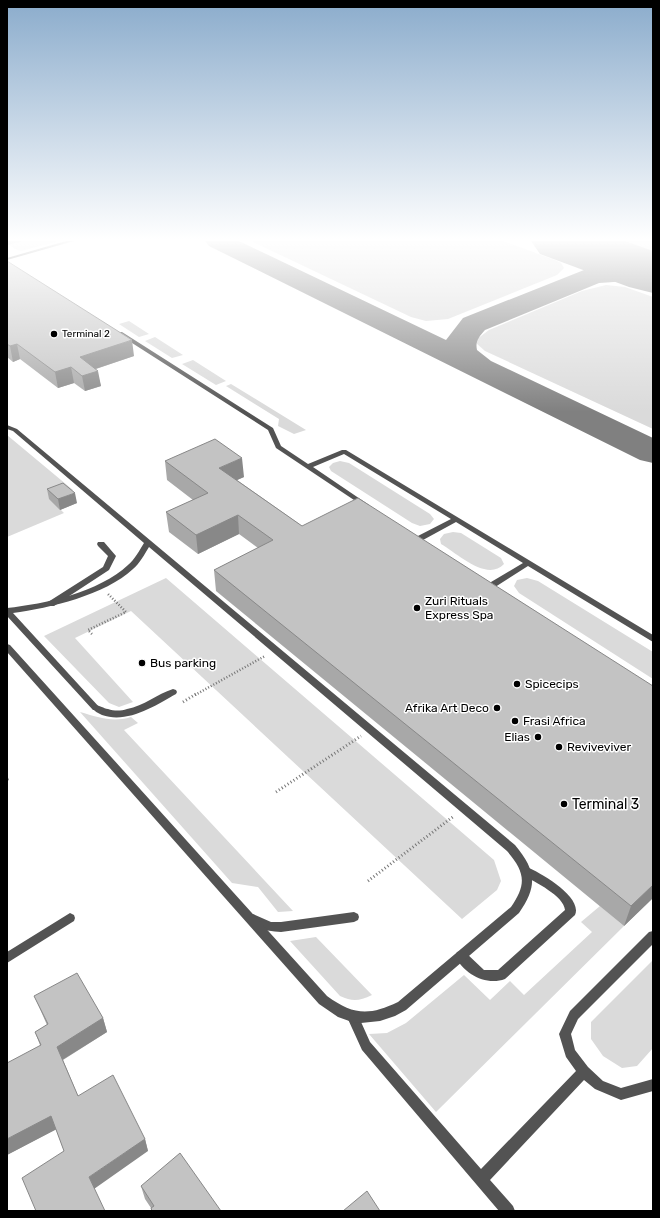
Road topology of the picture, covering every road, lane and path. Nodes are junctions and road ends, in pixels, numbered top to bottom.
1 (113, 328) edge
2 (7, 427) edge
3 (308, 467) junction
4 (372, 510) edge
5 (456, 519) junction
6 (148, 542) junction
7 (101, 544) dead end
8 (430, 548) edge
9 (528, 563) junction
10 (100, 586) junction
11 (489, 587) edge
12 (51, 604) junction
13 (92, 634) dead end
14 (653, 639) edge
15 (7, 647) edge
16 (276, 650) junction
17 (173, 692) dead end
18 (183, 702) dead end
19 (371, 730) junction
20 (276, 792) dead end
21 (465, 809) junction
22 (527, 872) junction
23 (368, 881) dead end
24 (245, 913) junction
25 (354, 917) dead end
26 (70, 918) dead end
27 (653, 936) edge
28 (461, 956) junction
29 (7, 958) edge
30 (353, 1017) junction
31 (584, 1071) junction
32 (653, 1085) edge
33 (481, 1179) junction
34 (508, 1211) edge

1 - 3 street
2 - 6 street
3 - 4 street
3 - 5 street
5 - 8 street
5 - 9 street
6 - 10 street
6 - 16 street
7 - 12 street
9 - 11 street
9 - 14 street
10 - 12 street
10 - 13 path
12 - 17 street
15 - 24 street
16 - 18 path
16 - 19 street
19 - 20 path
19 - 21 street
21 - 22 street
21 - 23 path
22 - 28 street
22 - 28 street
24 - 25 street
24 - 30 street
26 - 29 street
27 - 31 street
28 - 30 street
30 - 33 street
31 - 32 street
31 - 33 street
33 - 34 street

